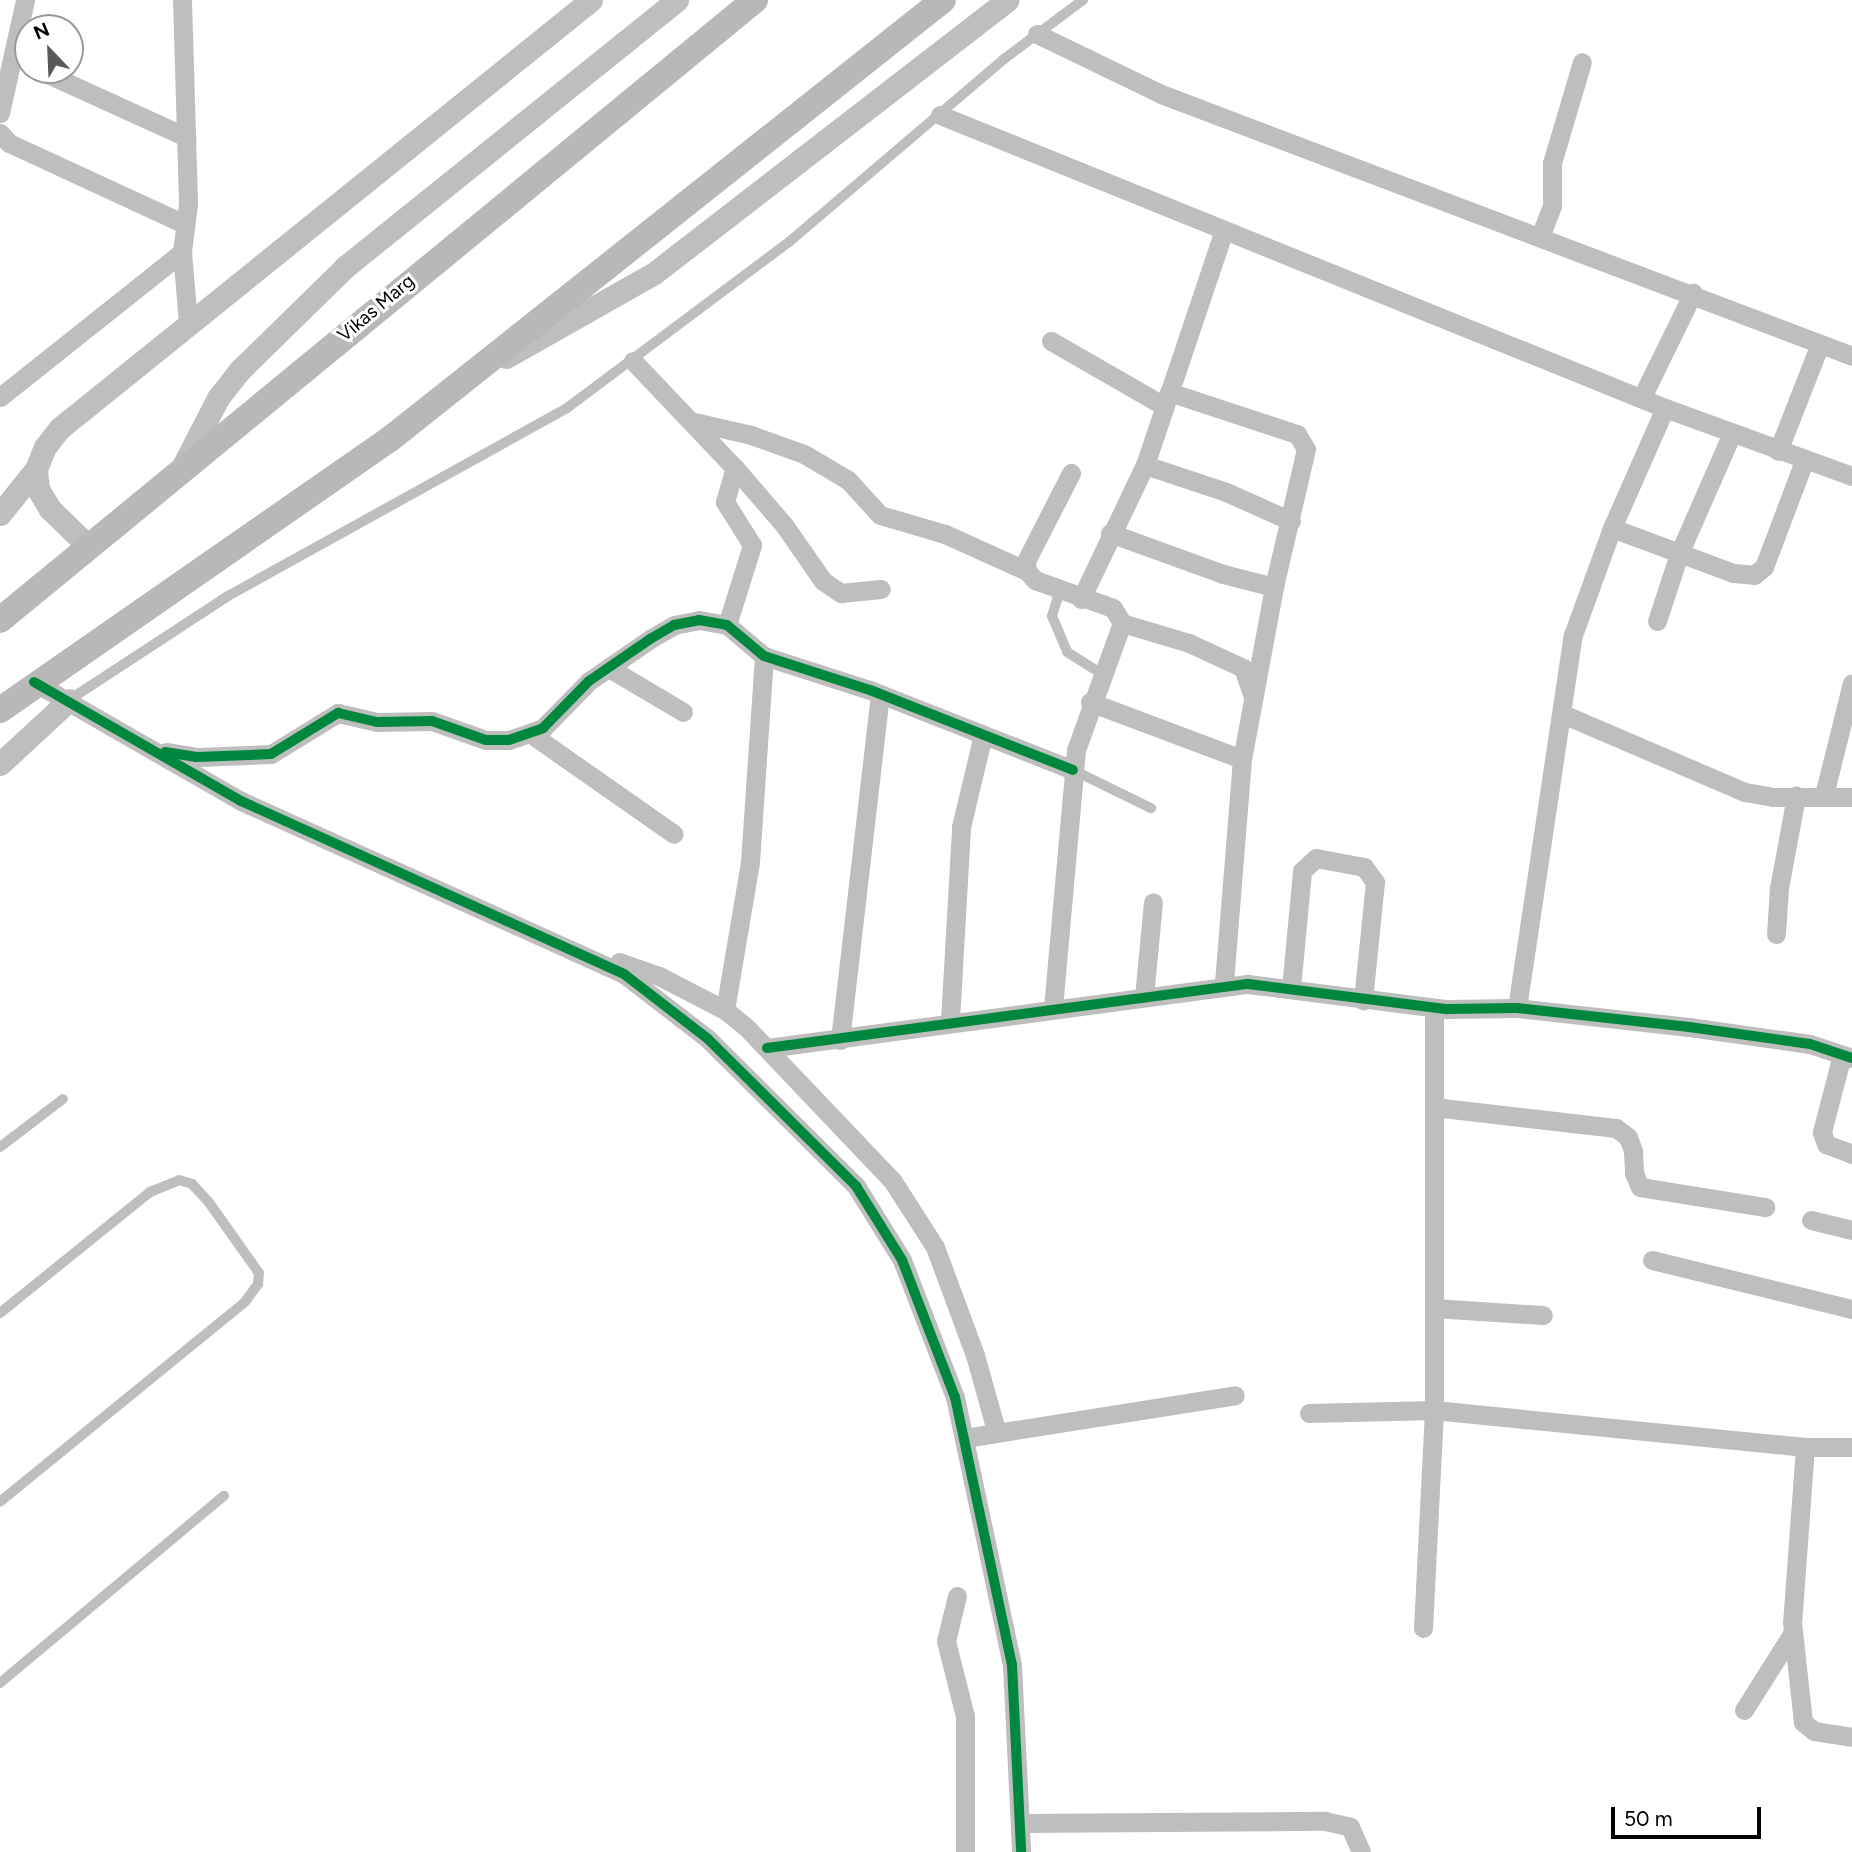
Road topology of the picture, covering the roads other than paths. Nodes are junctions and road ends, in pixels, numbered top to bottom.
1 (25, 0) edge
2 (183, 0) edge
3 (592, 0) edge
4 (677, 0) edge
5 (755, 0) edge
6 (943, 0) edge
7 (1007, 0) edge
8 (1083, 0) edge
9 (1037, 34) junction
10 (13, 58) edge
11 (1582, 62) dead end
12 (70, 84) edge
13 (0, 113) edge
14 (940, 115) junction
15 (0, 133) edge
16 (186, 136) junction
17 (184, 225) junction
18 (1223, 233) junction
19 (1540, 237) junction
20 (183, 252) junction
21 (1693, 293) junction
22 (188, 322) junction
23 (1051, 341) dead end
24 (1820, 344) junction
25 (1852, 356) edge
26 (633, 361) junction
27 (469, 376) junction
28 (0, 397) edge
29 (1642, 397) junction
30 (1166, 399) junction
31 (1665, 408) junction
32 (690, 421) junction
33 (1732, 433) junction
34 (1778, 451) junction
35 (1804, 461) junction
36 (1145, 465) junction
37 (183, 466) junction
38 (735, 468) junction
39 (36, 469) junction
40 (1071, 473) dead end
41 (1852, 476) edge
42 (0, 514) edge
43 (1291, 521) junction
44 (1612, 528) junction
45 (1110, 533) junction
46 (87, 545) junction
47 (1679, 554) junction
48 (1027, 571) junction
49 (42, 586) junction
50 (1274, 587) junction
51 (881, 589) dead end
52 (1060, 590) junction
53 (1081, 599) junction
54 (0, 607) edge
55 (0, 620) edge
56 (1657, 621) dead end
57 (1122, 623) junction
58 (727, 625) junction
59 (764, 656) junction
60 (609, 668) junction
61 (1101, 673) junction
62 (34, 682) junction
63 (1852, 682) edge
64 (880, 694) junction
65 (1253, 696) junction
66 (69, 700) junction
67 (1090, 702) junction
68 (0, 710) edge
69 (683, 712) dead end
70 (1565, 715) junction
71 (531, 734) junction
72 (983, 735) junction
73 (158, 751) junction
74 (1242, 759) junction
75 (0, 764) edge
76 (1073, 770) junction
77 (1824, 795) junction
78 (1796, 796) junction
79 (1852, 797) edge
80 (1151, 808) dead end
81 (674, 834) dead end
82 (1153, 902) dead end
83 (1776, 934) dead end
84 (541, 935) junction
85 (1224, 984) junction
86 (1291, 988) junction
87 (1144, 997) junction
88 (1363, 1000) junction
89 (1053, 1008) junction
90 (1434, 1008) junction
91 (1517, 1008) junction
92 (725, 1010) junction
93 (950, 1020) junction
94 (840, 1040) junction
95 (767, 1048) junction
96 (1847, 1056) edge
97 (63, 1099) dead end
98 (1434, 1107) junction
99 (0, 1147) edge
100 (1852, 1154) edge
101 (1765, 1207) dead end
102 (1811, 1220) dead end
103 (1852, 1230) edge
104 (1652, 1260) dead end
105 (1434, 1308) junction
106 (1852, 1309) edge
107 (0, 1313) edge
108 (1543, 1315) dead end
109 (1235, 1395) dead end
110 (1434, 1410) junction
111 (1309, 1413) dead end
112 (996, 1430) junction
113 (965, 1438) junction
114 (1805, 1447) junction
115 (1852, 1447) edge
116 (223, 1496) dead end
117 (0, 1502) edge
118 (957, 1596) dead end
119 (1423, 1628) dead end
120 (1792, 1634) junction
121 (0, 1683) edge
122 (1744, 1710) dead end
123 (1852, 1737) edge
124 (1020, 1823) junction
125 (965, 1852) edge
126 (1021, 1852) edge
127 (1361, 1852) edge

1 - 10 street
2 - 16 street
3 - 22 street
4 - 37 street
5 - 37 main road, Vikas Marg
6 - 27 main road
7 - 27 street
8 - 9 lane
9 - 14 lane
9 - 19 street
10 - 13 street
11 - 19 street
12 - 16 street
14 - 18 street
14 - 26 lane
15 - 17 street
16 - 17 street
17 - 20 street
18 - 29 street
18 - 30 street
19 - 21 street
20 - 22 street
20 - 28 street
21 - 24 street
21 - 29 street
22 - 39 street
23 - 30 street
24 - 25 street
24 - 34 street
26 - 32 street
26 - 66 lane
27 - 62 main road
29 - 31 street
30 - 36 street
30 - 43 street
31 - 33 street
31 - 44 street
32 - 38 street
32 - 48 street
33 - 34 street
33 - 47 street
34 - 35 street
35 - 41 street
35 - 47 street
36 - 43 street
36 - 45 street
37 - 46 main road, Vikas Marg
38 - 51 street
38 - 58 street
39 - 42 street
39 - 46 street
40 - 48 street
43 - 50 street
44 - 47 street
44 - 70 street
45 - 50 street
45 - 53 street
46 - 49 main road, Vikas Marg
47 - 56 street
48 - 52 street
49 - 54 main road
49 - 55 main road, Vikas Marg
50 - 65 street
52 - 53 street
52 - 61 lane
53 - 57 street
57 - 61 street
57 - 65 street
58 - 59 street
58 - 60 street
59 - 64 street
59 - 92 street
60 - 69 street
60 - 71 street
61 - 67 street
62 - 66 street
62 - 68 main road
63 - 77 street
64 - 72 street
64 - 94 street
65 - 74 street
66 - 73 street
66 - 75 street
67 - 74 street
67 - 76 street
70 - 78 street
70 - 91 street
71 - 73 street
71 - 81 street
72 - 76 street
72 - 93 street
73 - 84 street
74 - 85 street
76 - 80 lane
76 - 89 street
77 - 78 street
77 - 79 street
78 - 83 street
82 - 87 street
84 - 92 street
84 - 113 street
85 - 86 street
85 - 87 street
86 - 88 street
86 - 88 street
87 - 89 street
88 - 90 street
89 - 93 street
90 - 91 street
90 - 98 street
91 - 96 street
92 - 95 street
93 - 94 street
94 - 95 street
95 - 112 street
96 - 100 street
97 - 99 lane
98 - 101 street
98 - 105 street
102 - 103 street
104 - 106 street
105 - 108 street
105 - 110 street
107 - 117 lane
109 - 112 street
110 - 111 street
110 - 114 street
110 - 119 street
112 - 113 street
113 - 124 street
114 - 115 street
114 - 120 street
116 - 121 lane
118 - 125 street
120 - 122 street
120 - 123 street
124 - 126 street
124 - 127 street

